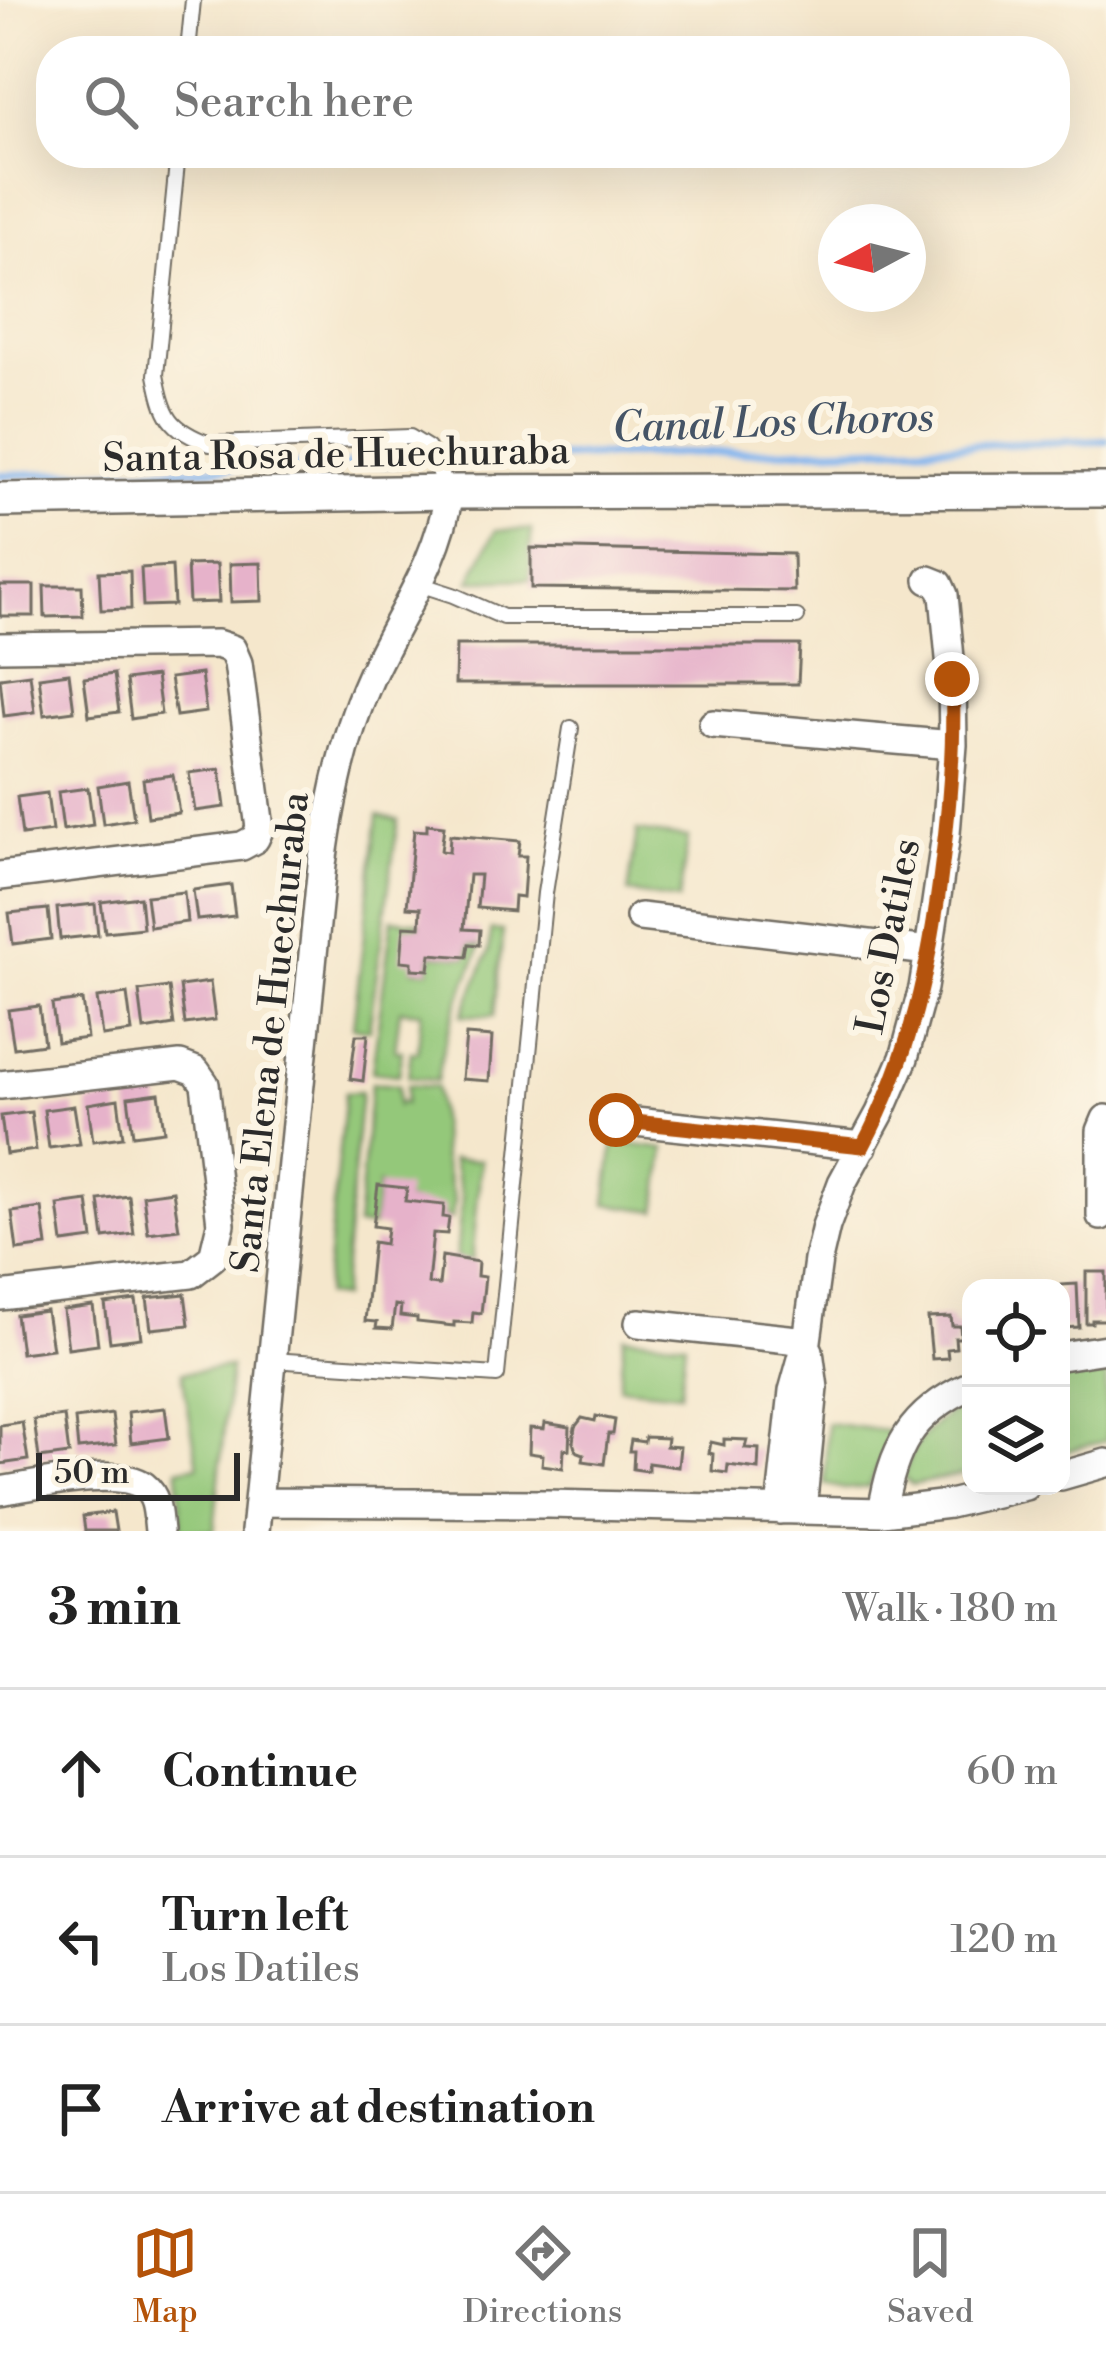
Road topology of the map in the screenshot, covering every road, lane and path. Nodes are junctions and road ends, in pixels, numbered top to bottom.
1 (193, 0) edge
2 (189, 36) edge
3 (177, 168) edge
4 (1106, 490) edge
5 (449, 492) junction
6 (0, 500) edge
7 (929, 580) dead end
8 (418, 584) junction
9 (797, 617) dead end
10 (0, 647) edge
11 (713, 724) dead end
12 (572, 728) dead end
13 (953, 746) junction
14 (0, 876) edge
15 (640, 917) dead end
16 (929, 951) junction
17 (0, 1085) edge
18 (1106, 1119) edge
19 (616, 1120) dead end
20 (863, 1146) junction
21 (1101, 1216) dead end
22 (0, 1296) edge
23 (639, 1323) dead end
24 (807, 1341) junction
25 (1106, 1349) edge
26 (1070, 1355) edge
27 (272, 1360) junction
28 (967, 1387) edge
29 (1106, 1463) edge
30 (1070, 1473) edge
31 (0, 1490) edge
32 (987, 1495) edge
33 (258, 1502) junction
34 (791, 1510) junction
35 (882, 1512) junction
36 (159, 1531) edge
37 (255, 1531) edge

1 - 2 lane
3 - 5 lane
4 - 5 street, Santa Rosa de Huechuraba
5 - 6 street, Santa Rosa de Huechuraba
5 - 8 street, Santa Elena de Huechuraba
7 - 13 street, Los Datiles
8 - 9 lane
8 - 27 street, Santa Elena de Huechuraba
10 - 14 street
11 - 13 street
12 - 27 lane
13 - 16 street, Los Datiles
15 - 16 street
16 - 20 street, Los Datiles
17 - 22 street
18 - 21 street
19 - 20 street
20 - 24 street, Los Datiles
23 - 24 street
24 - 34 street, Los Datiles
25 - 26 street
27 - 33 street, Santa Elena de Huechuraba
28 - 35 street
29 - 30 street
31 - 36 street
32 - 35 street
33 - 34 street
33 - 37 street, Santa Elena de Huechuraba
34 - 35 street

